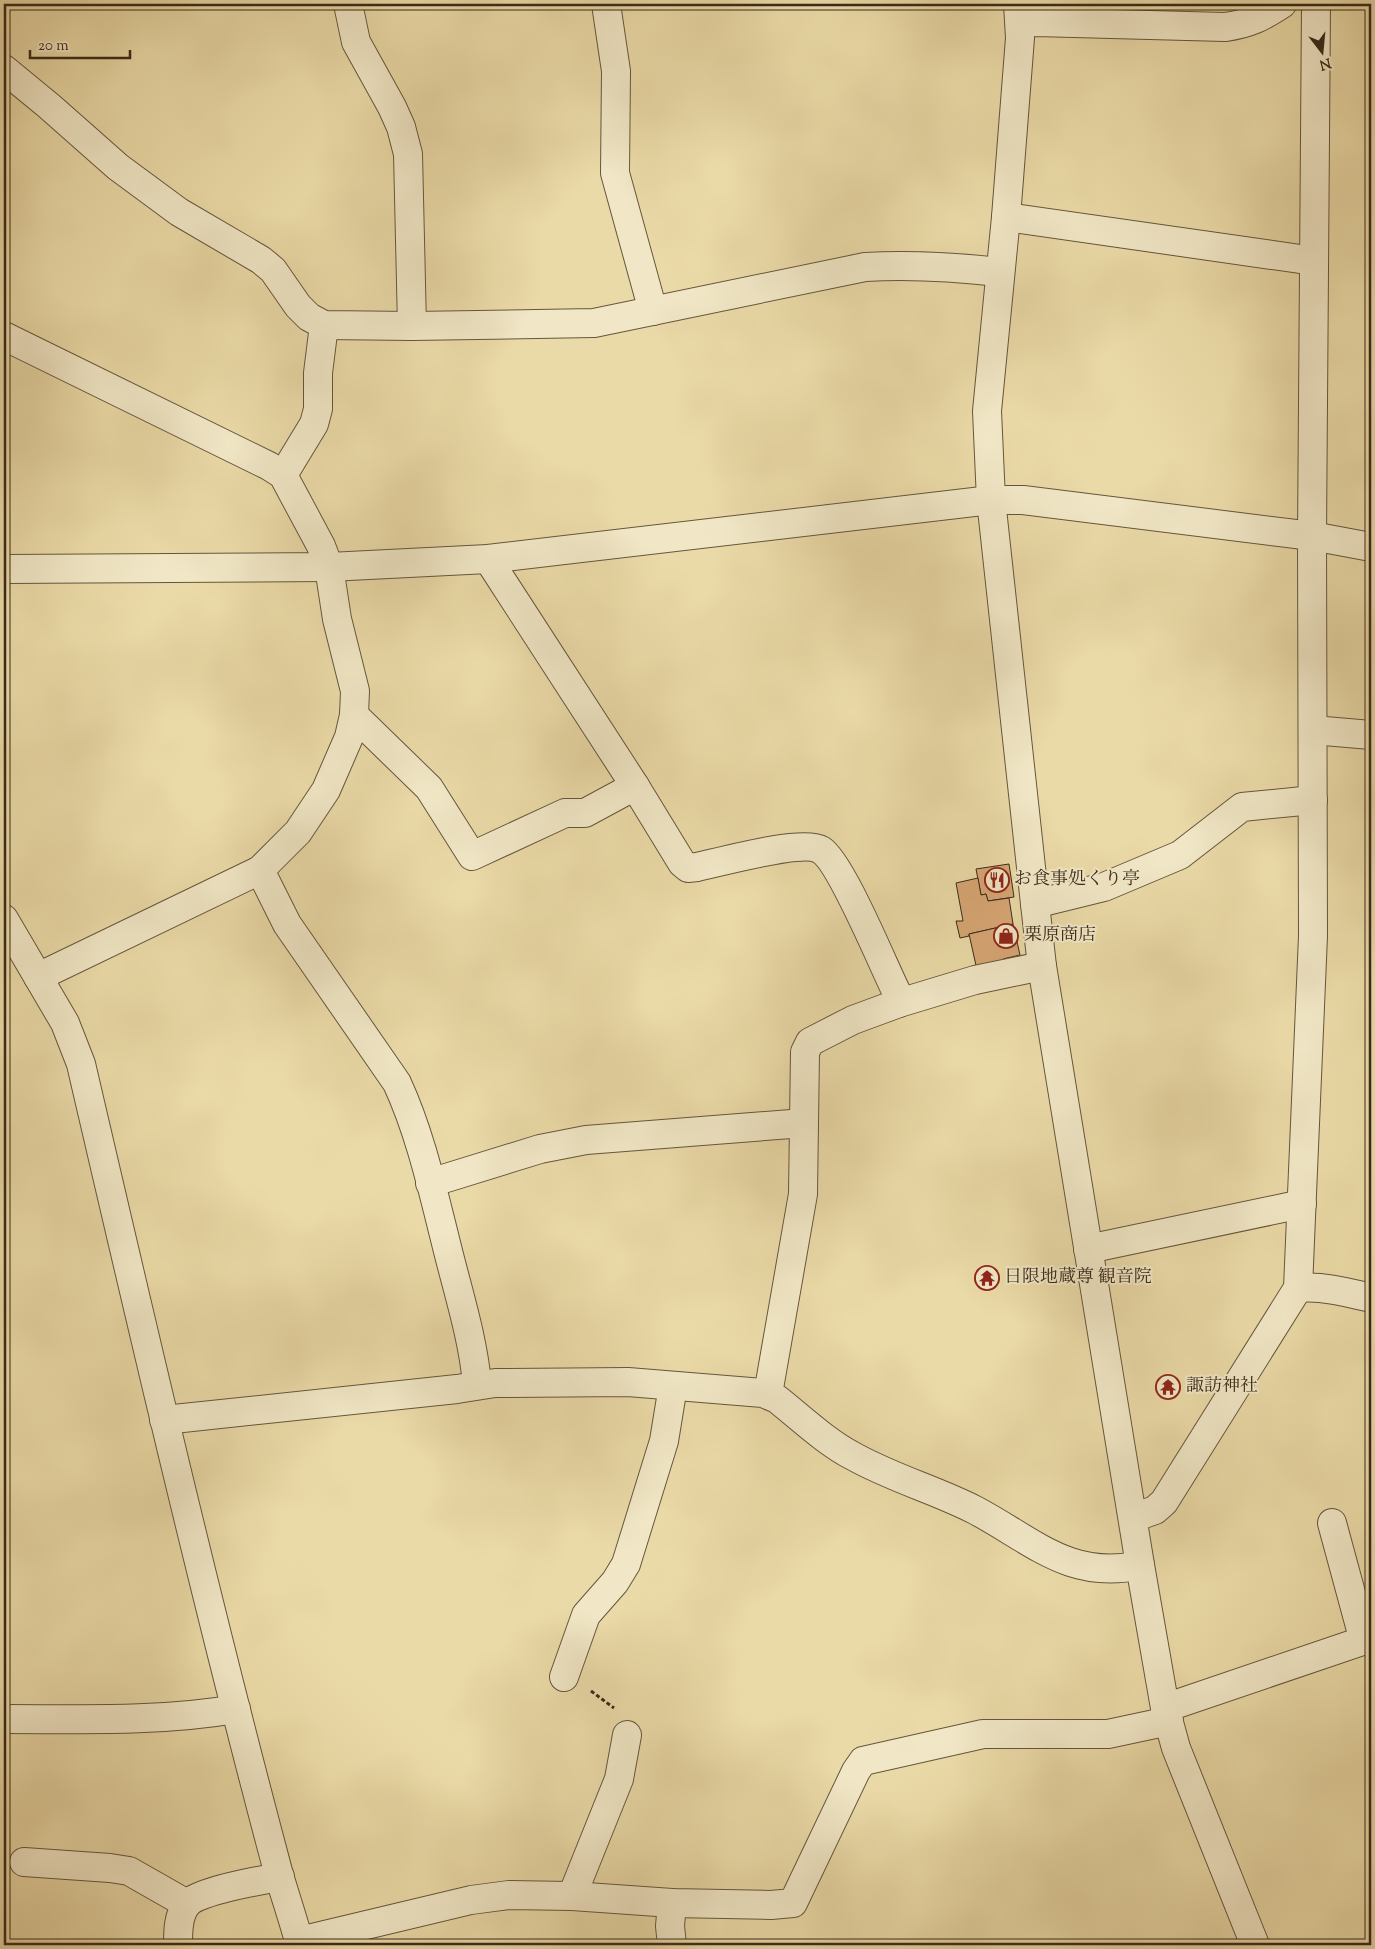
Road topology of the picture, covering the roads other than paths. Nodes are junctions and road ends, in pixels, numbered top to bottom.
1 (348, 4) edge
2 (606, 4) edge
3 (1282, 4) edge
4 (1316, 4) edge
5 (1019, 14) edge
6 (4, 69) edge
7 (1006, 217) junction
8 (1314, 261) junction
9 (1000, 272) junction
10 (654, 311) junction
11 (324, 325) junction
12 (412, 326) junction
13 (4, 336) edge
14 (283, 475) junction
15 (991, 500) junction
16 (1312, 536) junction
17 (1371, 547) edge
18 (488, 559) junction
19 (328, 566) junction
20 (4, 569) edge
21 (354, 715) junction
22 (1313, 730) junction
23 (1371, 735) edge
24 (635, 786) junction
25 (1314, 800) junction
26 (260, 870) junction
27 (1034, 904) junction
28 (4, 919) edge
29 (1042, 966) junction
30 (38, 976) junction
31 (899, 1003) junction
32 (804, 1123) junction
33 (430, 1183) junction
34 (1302, 1204) junction
35 (1088, 1249) junction
36 (1298, 1288) junction
37 (1371, 1298) edge
38 (477, 1384) junction
39 (673, 1386) junction
40 (768, 1394) junction
41 (164, 1420) junction
42 (1133, 1518) junction
43 (1332, 1523) dead end
44 (1140, 1565) junction
45 (1367, 1639) edge
46 (564, 1677) road end
47 (236, 1709) junction
48 (1167, 1715) junction
49 (4, 1719) edge
50 (627, 1735) road end
51 (24, 1862) dead end
52 (280, 1877) junction
53 (572, 1896) junction
54 (672, 1903) junction
55 (187, 1904) junction
56 (300, 1943) edge
57 (178, 1945) edge
58 (672, 1945) edge
59 (1255, 1945) edge

1 - 12 street
2 - 10 street
3 - 5 street
4 - 8 street
5 - 7 street
6 - 11 street
7 - 8 street
7 - 9 street
8 - 16 street
9 - 10 street
9 - 15 street
10 - 12 street
11 - 12 street
11 - 14 street
13 - 14 street
14 - 19 street
15 - 16 street
15 - 18 street
15 - 27 street
16 - 17 street
16 - 22 street
18 - 19 street
18 - 24 street
19 - 20 street
19 - 21 street
21 - 24 street
21 - 26 street
22 - 23 street
22 - 25 street
24 - 31 street
25 - 27 street
25 - 34 street
26 - 30 street
26 - 33 street
27 - 29 street
28 - 30 street
29 - 31 street
29 - 35 street
30 - 41 street
31 - 32 street
32 - 33 street
32 - 40 street
33 - 38 street
34 - 35 street
34 - 36 street
35 - 42 street
36 - 37 street
36 - 42 street
38 - 39 street
38 - 41 street
39 - 40 street
39 - 46 street
40 - 44 street
41 - 47 street
42 - 44 street
43 - 45 street
44 - 48 street
45 - 48 street
47 - 49 street
47 - 52 street
48 - 54 street
48 - 59 street
50 - 53 street
51 - 55 street
52 - 55 street
52 - 56 street
53 - 54 street
53 - 56 street
54 - 58 street
55 - 57 street

